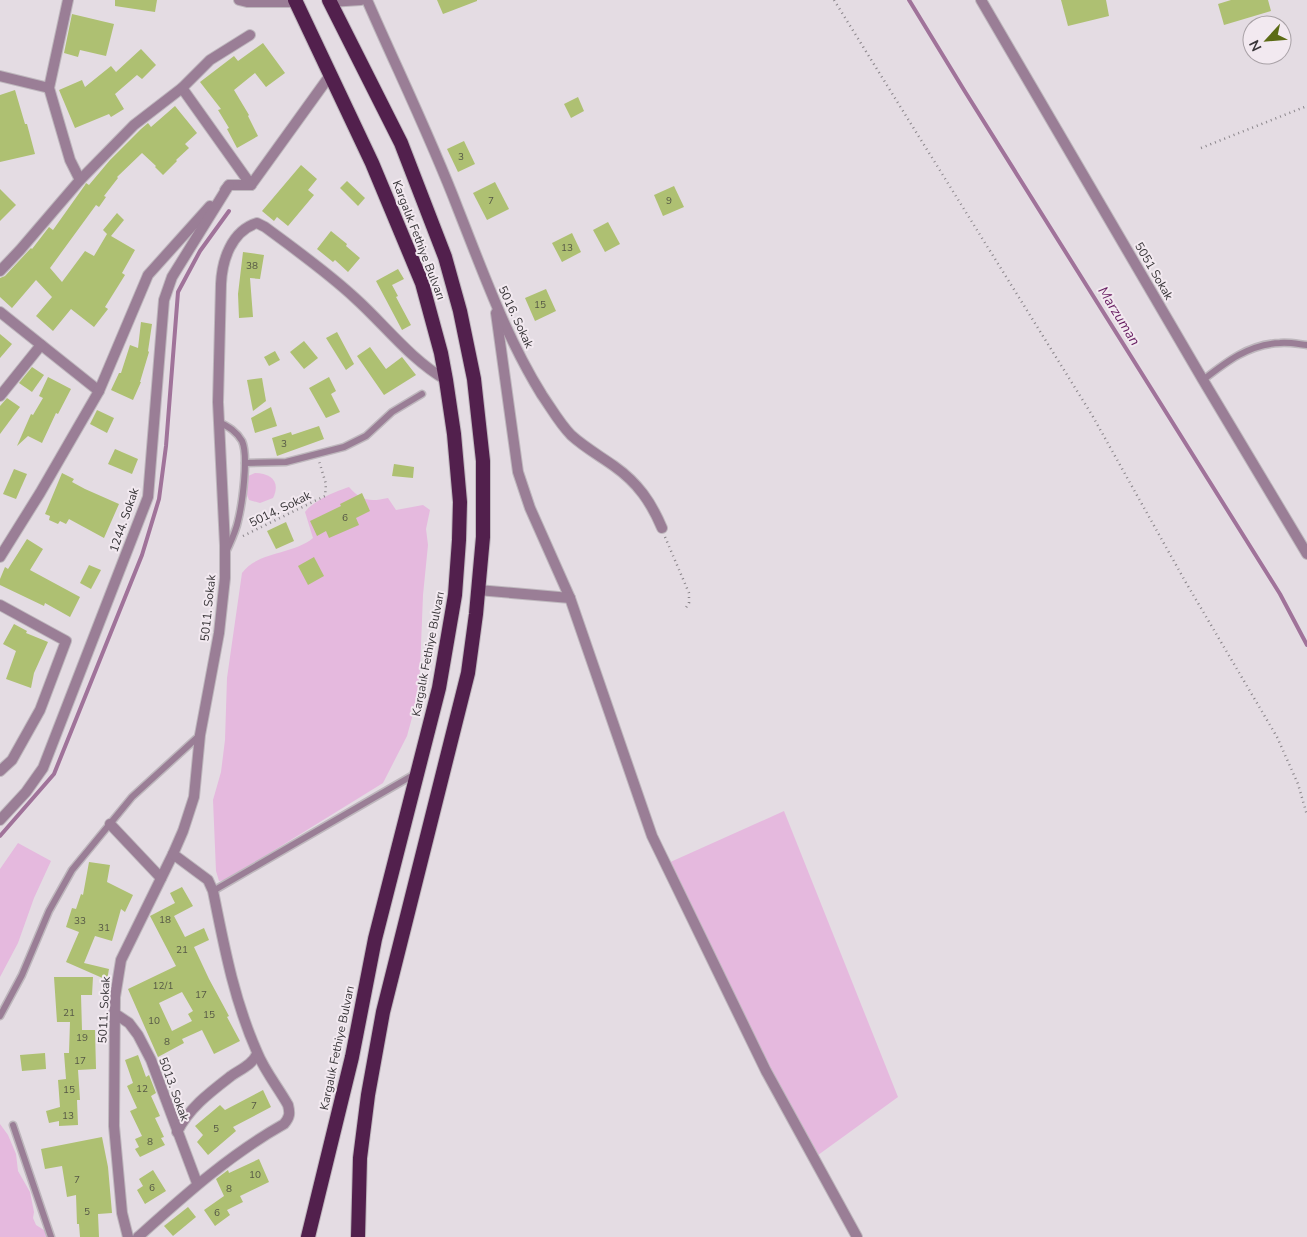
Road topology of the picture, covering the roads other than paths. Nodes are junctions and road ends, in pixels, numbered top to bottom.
1 (68, 0) edge
2 (239, 0) edge
3 (361, 0) edge
4 (367, 0) edge
5 (981, 0) edge
6 (296, 1) edge
7 (330, 1) edge
8 (250, 35) dead end
9 (331, 74) junction
10 (0, 76) edge
11 (49, 88) junction
12 (182, 88) junction
13 (80, 180) junction
14 (229, 185) junction
15 (252, 185) junction
16 (0, 271) edge
17 (494, 299) junction
18 (0, 312) edge
19 (41, 345) junction
20 (1307, 345) edge
21 (446, 380) junction
22 (1203, 380) junction
23 (99, 391) junction
24 (422, 394) dead end
25 (0, 396) edge
26 (219, 422) junction
27 (245, 463) junction
28 (662, 528) road end
29 (1307, 554) edge
30 (225, 556) junction
31 (0, 557) edge
32 (478, 590) junction
33 (570, 598) junction
34 (0, 604) edge
35 (200, 735) junction
36 (0, 771) edge
37 (417, 773) junction
38 (0, 820) edge
39 (110, 824) junction
40 (173, 854) junction
41 (161, 878) junction
42 (213, 891) junction
43 (114, 1013) junction
44 (0, 1016) edge
45 (257, 1054) junction
46 (14, 1125) dead end
47 (177, 1132) junction
48 (198, 1183) junction
49 (308, 1234) edge
50 (358, 1234) edge
51 (51, 1237) edge
52 (128, 1237) edge
53 (138, 1237) edge
54 (857, 1237) edge

1 - 11 street
2 - 6 street
3 - 7 street
4 - 17 street, 5016. Sokak
5 - 22 street, 5051 Sokak
6 - 9 highway, Kargalık Fethiye Bulvarı
7 - 32 highway, Kargalık Fethiye Bulvarı
8 - 12 street
9 - 15 street
9 - 21 highway, Kargalık Fethiye Bulvarı
10 - 11 street
11 - 13 street
12 - 13 street
12 - 15 street
13 - 16 street
14 - 15 street
14 - 23 street
14 - 38 street, 1244. Sokak
17 - 28 street, 5016. Sokak
17 - 33 street
18 - 19 street
19 - 23 street
19 - 25 street
20 - 22 lane
21 - 26 street, 5011. Sokak
21 - 37 highway, Kargalık Fethiye Bulvarı
22 - 29 street, 5051 Sokak
23 - 31 street
24 - 27 lane
26 - 27 lane
26 - 30 street, 5011. Sokak
27 - 30 lane
30 - 35 street, 5011. Sokak
32 - 33 street
32 - 50 highway, Kargalık Fethiye Bulvarı
33 - 54 street
34 - 36 street
35 - 39 lane
35 - 40 street, 5011. Sokak
37 - 42 lane
37 - 49 highway, Kargalık Fethiye Bulvarı
39 - 41 street
39 - 44 lane
40 - 41 street, 5011. Sokak
40 - 42 street
41 - 43 street, 5011. Sokak
42 - 45 street
43 - 47 street, 5013. Sokak
43 - 52 street, 5011. Sokak
45 - 47 street
45 - 48 street
46 - 51 lane
47 - 48 street, 5013. Sokak
48 - 53 street

